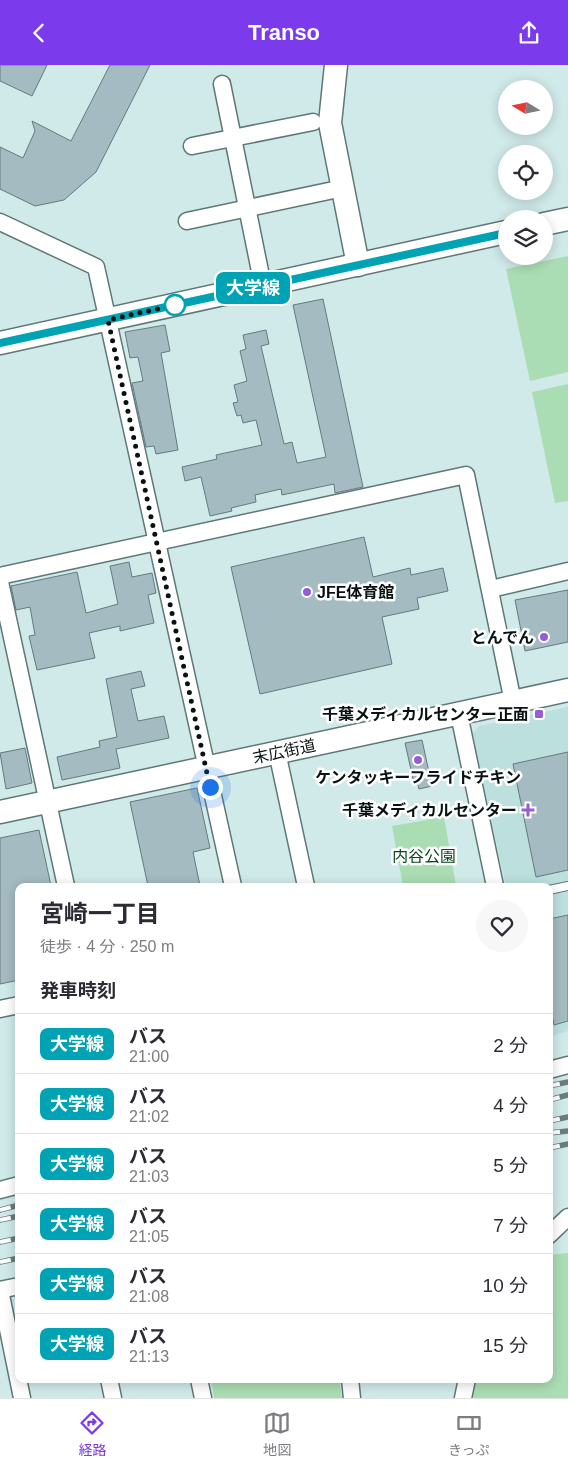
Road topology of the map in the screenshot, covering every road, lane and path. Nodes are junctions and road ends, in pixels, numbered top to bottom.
1 (336, 65) edge
2 (222, 84) dead end
3 (313, 122) dead end
4 (232, 139) junction
5 (192, 146) dead end
6 (343, 188) junction
7 (247, 209) junction
8 (568, 219) edge
9 (187, 221) dead end
10 (0, 222) edge
11 (553, 222) edge
12 (498, 235) edge
13 (358, 265) junction
14 (262, 285) junction
15 (108, 320) junction
16 (0, 343) edge
17 (158, 540) junction
18 (568, 571) edge
19 (0, 576) edge
20 (0, 582) edge
21 (491, 589) junction
22 (568, 690) edge
23 (513, 702) junction
24 (459, 714) junction
25 (278, 752) junction
26 (205, 768) junction
27 (48, 801) junction
28 (0, 812) edge
29 (65, 883) edge
30 (232, 883) edge
31 (305, 883) edge
32 (494, 883) edge
33 (568, 886) edge
34 (553, 889) edge
35 (15, 1006) edge
36 (0, 1009) edge
37 (568, 1065) edge
38 (553, 1068) edge
39 (15, 1186) edge
40 (0, 1190) edge
41 (568, 1217) edge
42 (553, 1231) edge
43 (15, 1287) edge
44 (0, 1290) edge
45 (15, 1364) edge
46 (19, 1383) edge
47 (109, 1383) edge
48 (200, 1383) edge
49 (350, 1383) edge
50 (466, 1383) edge
51 (22, 1398) edge
52 (113, 1398) edge
53 (203, 1398) edge
54 (352, 1398) edge
55 (463, 1398) edge

1 - 6 street
2 - 4 street
3 - 4 street
4 - 5 street
4 - 7 street
6 - 7 street
6 - 13 street
7 - 9 street
7 - 14 street
8 - 11 street
10 - 15 street
12 - 13 street
13 - 14 street
14 - 15 street
15 - 16 street
15 - 17 street
17 - 19 street
17 - 21 street
17 - 26 street
18 - 21 street
20 - 27 street
21 - 23 street
22 - 23 street, 末広街道
23 - 24 street, 末広街道
24 - 25 street, 末広街道
24 - 32 street
25 - 26 street, 末広街道
25 - 31 street
26 - 27 street, 末広街道
26 - 30 street
27 - 28 street, 末広街道
27 - 29 street
33 - 34 lane
35 - 36 street
37 - 38 street
39 - 40 street
41 - 42 street
43 - 44 street
44 - 45 street
46 - 51 street
47 - 52 street
48 - 53 street
49 - 54 street
50 - 55 street

